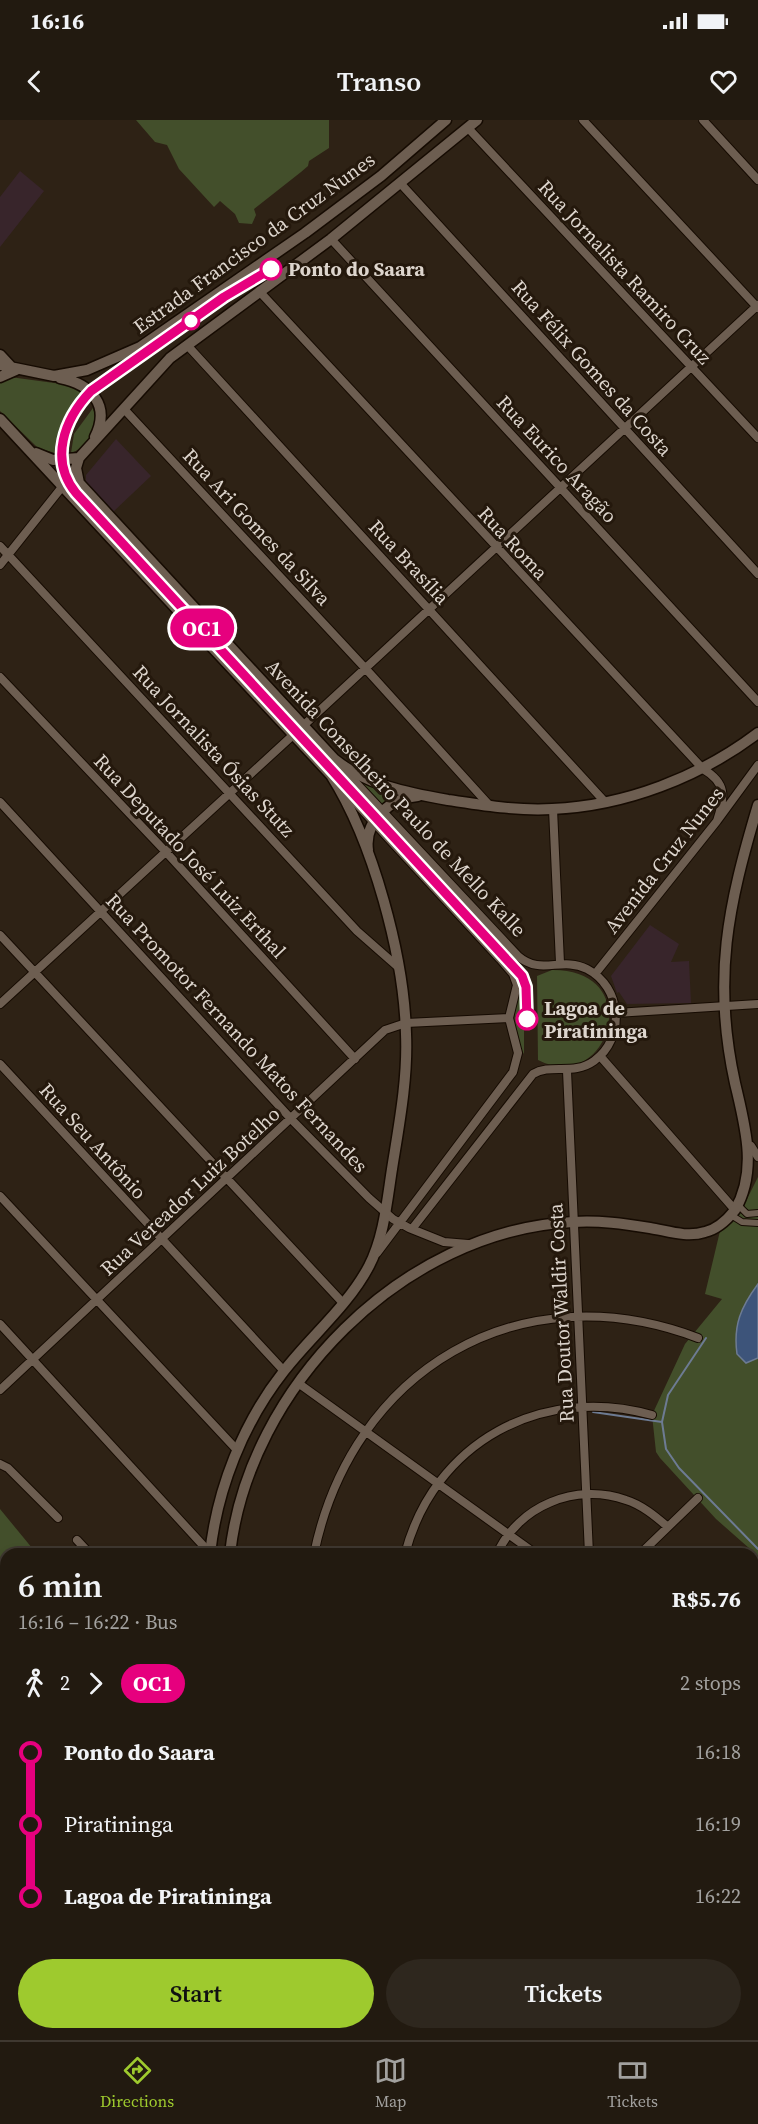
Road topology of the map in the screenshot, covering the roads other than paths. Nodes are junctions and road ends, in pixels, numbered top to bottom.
1 (446, 120) edge
2 (584, 120) edge
3 (703, 120) edge
4 (472, 124) edge
5 (758, 180) edge
6 (401, 184) junction
7 (331, 239) junction
8 (259, 291) junction
9 (757, 306) edge
10 (187, 345) junction
11 (0, 355) edge
12 (0, 365) edge
13 (691, 366) junction
14 (14, 370) junction
15 (54, 376) junction
16 (0, 377) edge
17 (124, 409) junction
18 (0, 418) edge
19 (625, 428) junction
20 (758, 438) edge
21 (92, 443) junction
22 (33, 451) junction
23 (79, 458) junction
24 (62, 487) junction
25 (560, 488) junction
26 (0, 546) edge
27 (495, 548) junction
28 (8, 554) junction
29 (0, 565) edge
30 (758, 574) edge
31 (429, 609) junction
32 (365, 668) junction
33 (0, 677) edge
34 (758, 702) edge
35 (304, 725) junction
36 (758, 733) edge
37 (292, 736) junction
38 (334, 759) junction
39 (758, 765) edge
40 (703, 769) junction
41 (331, 775) junction
42 (231, 792) junction
43 (425, 796) junction
44 (0, 802) edge
45 (605, 802) junction
46 (758, 805) edge
47 (490, 806) junction
48 (553, 809) junction
49 (382, 813) junction
50 (717, 821) junction
51 (373, 822) junction
52 (166, 852) junction
53 (371, 865) junction
54 (100, 912) junction
55 (0, 935) edge
56 (560, 963) junction
57 (398, 967) junction
58 (35, 973) junction
59 (595, 974) junction
60 (0, 1004) edge
61 (758, 1004) edge
62 (725, 1007) junction
63 (616, 1013) junction
64 (509, 1018) junction
65 (406, 1023) junction
66 (600, 1056) junction
67 (355, 1059) junction
68 (0, 1064) edge
69 (567, 1071) junction
70 (292, 1120) junction
71 (751, 1146) junction
72 (758, 1157) edge
73 (227, 1180) junction
74 (0, 1196) edge
75 (735, 1210) junction
76 (384, 1212) junction
77 (757, 1213) edge
78 (747, 1214) junction
79 (574, 1221) junction
80 (747, 1222) junction
81 (400, 1223) junction
82 (758, 1224) edge
83 (412, 1229) junction
84 (162, 1241) junction
85 (476, 1244) junction
86 (369, 1264) junction
87 (96, 1300) junction
88 (342, 1303) junction
89 (578, 1316) junction
90 (0, 1324) edge
91 (698, 1338) dead end
92 (34, 1359) junction
93 (284, 1371) junction
94 (298, 1383) junction
95 (0, 1390) edge
96 (581, 1406) junction
97 (652, 1415) dead end
98 (365, 1430) junction
99 (237, 1450) junction
100 (0, 1464) edge
101 (438, 1482) junction
102 (586, 1494) junction
103 (698, 1498) dead end
104 (58, 1518) dead end
105 (668, 1527) junction
106 (509, 1534) junction
107 (77, 1540) dead end
108 (84, 1548) edge
109 (205, 1548) edge
110 (211, 1548) edge
111 (231, 1548) edge
112 (316, 1548) edge
113 (407, 1548) edge
114 (501, 1548) edge
115 (528, 1548) edge
116 (589, 1548) edge
117 (646, 1548) edge

1 - 15 main road, Estrada Francisco da Cruz Nunes
2 - 9 street
3 - 5 street
4 - 6 main road, Estrada Francisco da Cruz Nunes
4 - 13 street, Rua Jornalista Ramiro Cruz
6 - 7 main road, Estrada Francisco da Cruz Nunes
6 - 19 street, Rua Félix Gomes da Costa
7 - 8 main road, Estrada Francisco da Cruz Nunes
7 - 25 street, Rua Eurico Aragão
8 - 10 main road, Estrada Francisco da Cruz Nunes
8 - 27 street, Rua Roma
9 - 13 street
10 - 17 main road, Estrada Francisco da Cruz Nunes
10 - 31 street, Rua Brasília
11 - 14 main road
12 - 14 main road, Estrada Francisco da Cruz Nunes
13 - 19 street
13 - 20 street, Rua Jornalista Ramiro Cruz
14 - 15 main road, Estrada Francisco da Cruz Nunes
14 - 16 main road
15 - 21 main road
17 - 21 main road, Estrada Francisco da Cruz Nunes
17 - 32 street, Rua Ari Gomes da Silva
18 - 22 main road
19 - 25 street
19 - 30 street, Rua Félix Gomes da Costa
21 - 23 main road, Estrada Francisco da Cruz Nunes
22 - 23 main road
22 - 24 main road, Avenida Conselheiro Paulo de Mello Kalle
23 - 35 main road, Avenida Conselheiro Paulo de Mello Kalle
24 - 28 street
24 - 37 main road, Avenida Conselheiro Paulo de Mello Kalle
25 - 27 street
25 - 34 street, Rua Eurico Aragão
26 - 28 street, Rua Jornalista Ósias Stutz
27 - 31 street
27 - 40 street, Rua Roma
28 - 29 street
28 - 42 street, Rua Jornalista Ósias Stutz
31 - 32 street
31 - 45 street, Rua Brasília
32 - 35 street
32 - 47 street, Rua Ari Gomes da Silva
33 - 52 street, Rua Deputado José Luiz Erthal
35 - 38 main road, Avenida Conselheiro Paulo de Mello Kalle
36 - 40 main road
37 - 41 main road, Avenida Conselheiro Paulo de Mello Kalle
37 - 42 street
38 - 43 main road
38 - 49 street, Avenida Conselheiro Paulo de Mello Kalle
39 - 50 street, Avenida Cruz Nunes
40 - 45 main road
40 - 50 street, Rua Roma
41 - 51 street, Avenida Conselheiro Paulo de Mello Kalle
41 - 53 main road
42 - 52 street
42 - 57 street, Rua Jornalista Ósias Stutz
43 - 47 main road
43 - 49 main road
44 - 54 street, Rua Promotor Fernando Matos Fernandes
45 - 48 main road
46 - 62 main road
47 - 48 main road
48 - 56 street
49 - 51 main road
49 - 56 street, Avenida Conselheiro Paulo de Mello Kalle
50 - 59 street, Avenida Cruz Nunes
51 - 53 main road
51 - 64 street, Avenida Conselheiro Paulo de Mello Kalle
52 - 54 street
52 - 67 street, Rua Deputado José Luiz Erthal
53 - 57 main road
54 - 58 street
54 - 70 street, Rua Promotor Fernando Matos Fernandes
55 - 58 street
56 - 59 street
57 - 65 main road
58 - 60 street
58 - 73 street
59 - 63 street
61 - 62 street
62 - 63 street
62 - 71 main road
63 - 66 street
64 - 65 street
64 - 81 street
65 - 67 street, Rua Vereador Luiz Botelho
65 - 76 main road
66 - 69 street
66 - 75 street
67 - 70 street, Rua Vereador Luiz Botelho
68 - 84 street, Rua Seu Antônio
69 - 79 street, Rua Doutor Waldir Costa
69 - 83 street
70 - 73 street, Rua Vereador Luiz Botelho
70 - 76 street, Rua Promotor Fernando Matos Fernandes
71 - 72 street
71 - 75 main road
73 - 84 street, Rua Vereador Luiz Botelho
73 - 88 street
74 - 87 street
75 - 78 street
75 - 79 main road
75 - 80 street
76 - 81 street, Rua Promotor Fernando Matos Fernandes
76 - 86 main road
77 - 78 street
77 - 82 street
78 - 80 street
79 - 85 main road
79 - 89 street, Rua Doutor Waldir Costa
80 - 82 street
81 - 83 street, Rua Promotor Fernando Matos Fernandes
81 - 86 street
83 - 85 street, Rua Promotor Fernando Matos Fernandes
84 - 87 street, Rua Vereador Luiz Botelho
84 - 93 street, Rua Seu Antônio
85 - 94 main road
86 - 88 main road
87 - 92 street, Rua Vereador Luiz Botelho
87 - 99 street
88 - 93 main road
89 - 91 street
89 - 96 street, Rua Doutor Waldir Costa
89 - 98 street
90 - 92 street
92 - 95 street, Rua Vereador Luiz Botelho
92 - 109 street
93 - 99 main road
94 - 98 street
94 - 111 main road
96 - 97 street
96 - 101 street
96 - 102 street, Rua Doutor Waldir Costa
98 - 101 street
98 - 112 street
99 - 110 main road
100 - 104 street
101 - 106 street
101 - 113 street
102 - 105 street
102 - 106 street
102 - 116 street, Rua Doutor Waldir Costa
103 - 105 street
105 - 117 street
106 - 114 street
106 - 115 street
107 - 108 street

